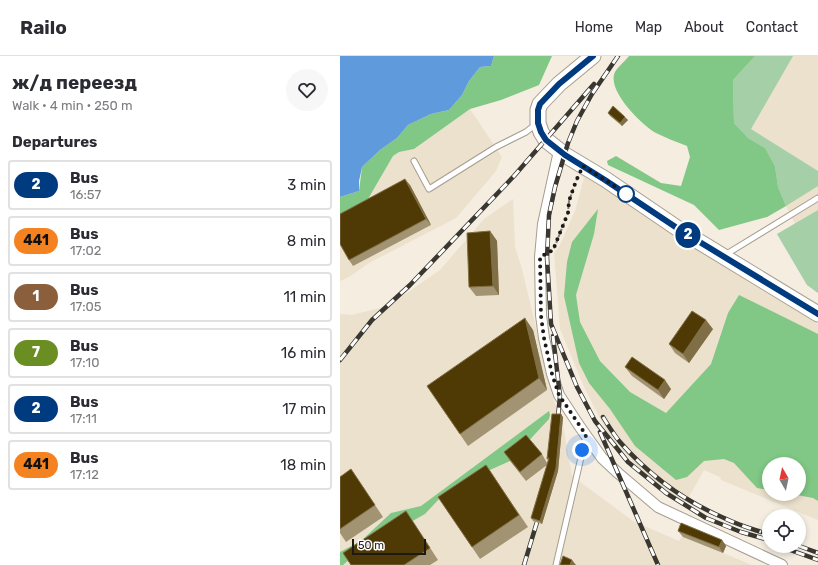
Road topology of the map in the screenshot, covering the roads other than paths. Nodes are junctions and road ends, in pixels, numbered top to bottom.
1 (593, 56) edge
2 (538, 123) junction
3 (559, 150) junction
4 (414, 161) dead end
5 (818, 198) edge
6 (721, 258) junction
7 (818, 314) edge
8 (586, 435) junction
9 (556, 565) edge
10 (782, 565) edge

1 - 2 street
2 - 3 street
2 - 4 lane
3 - 6 street
3 - 8 street
5 - 6 lane
6 - 7 street
8 - 9 lane
8 - 10 street

